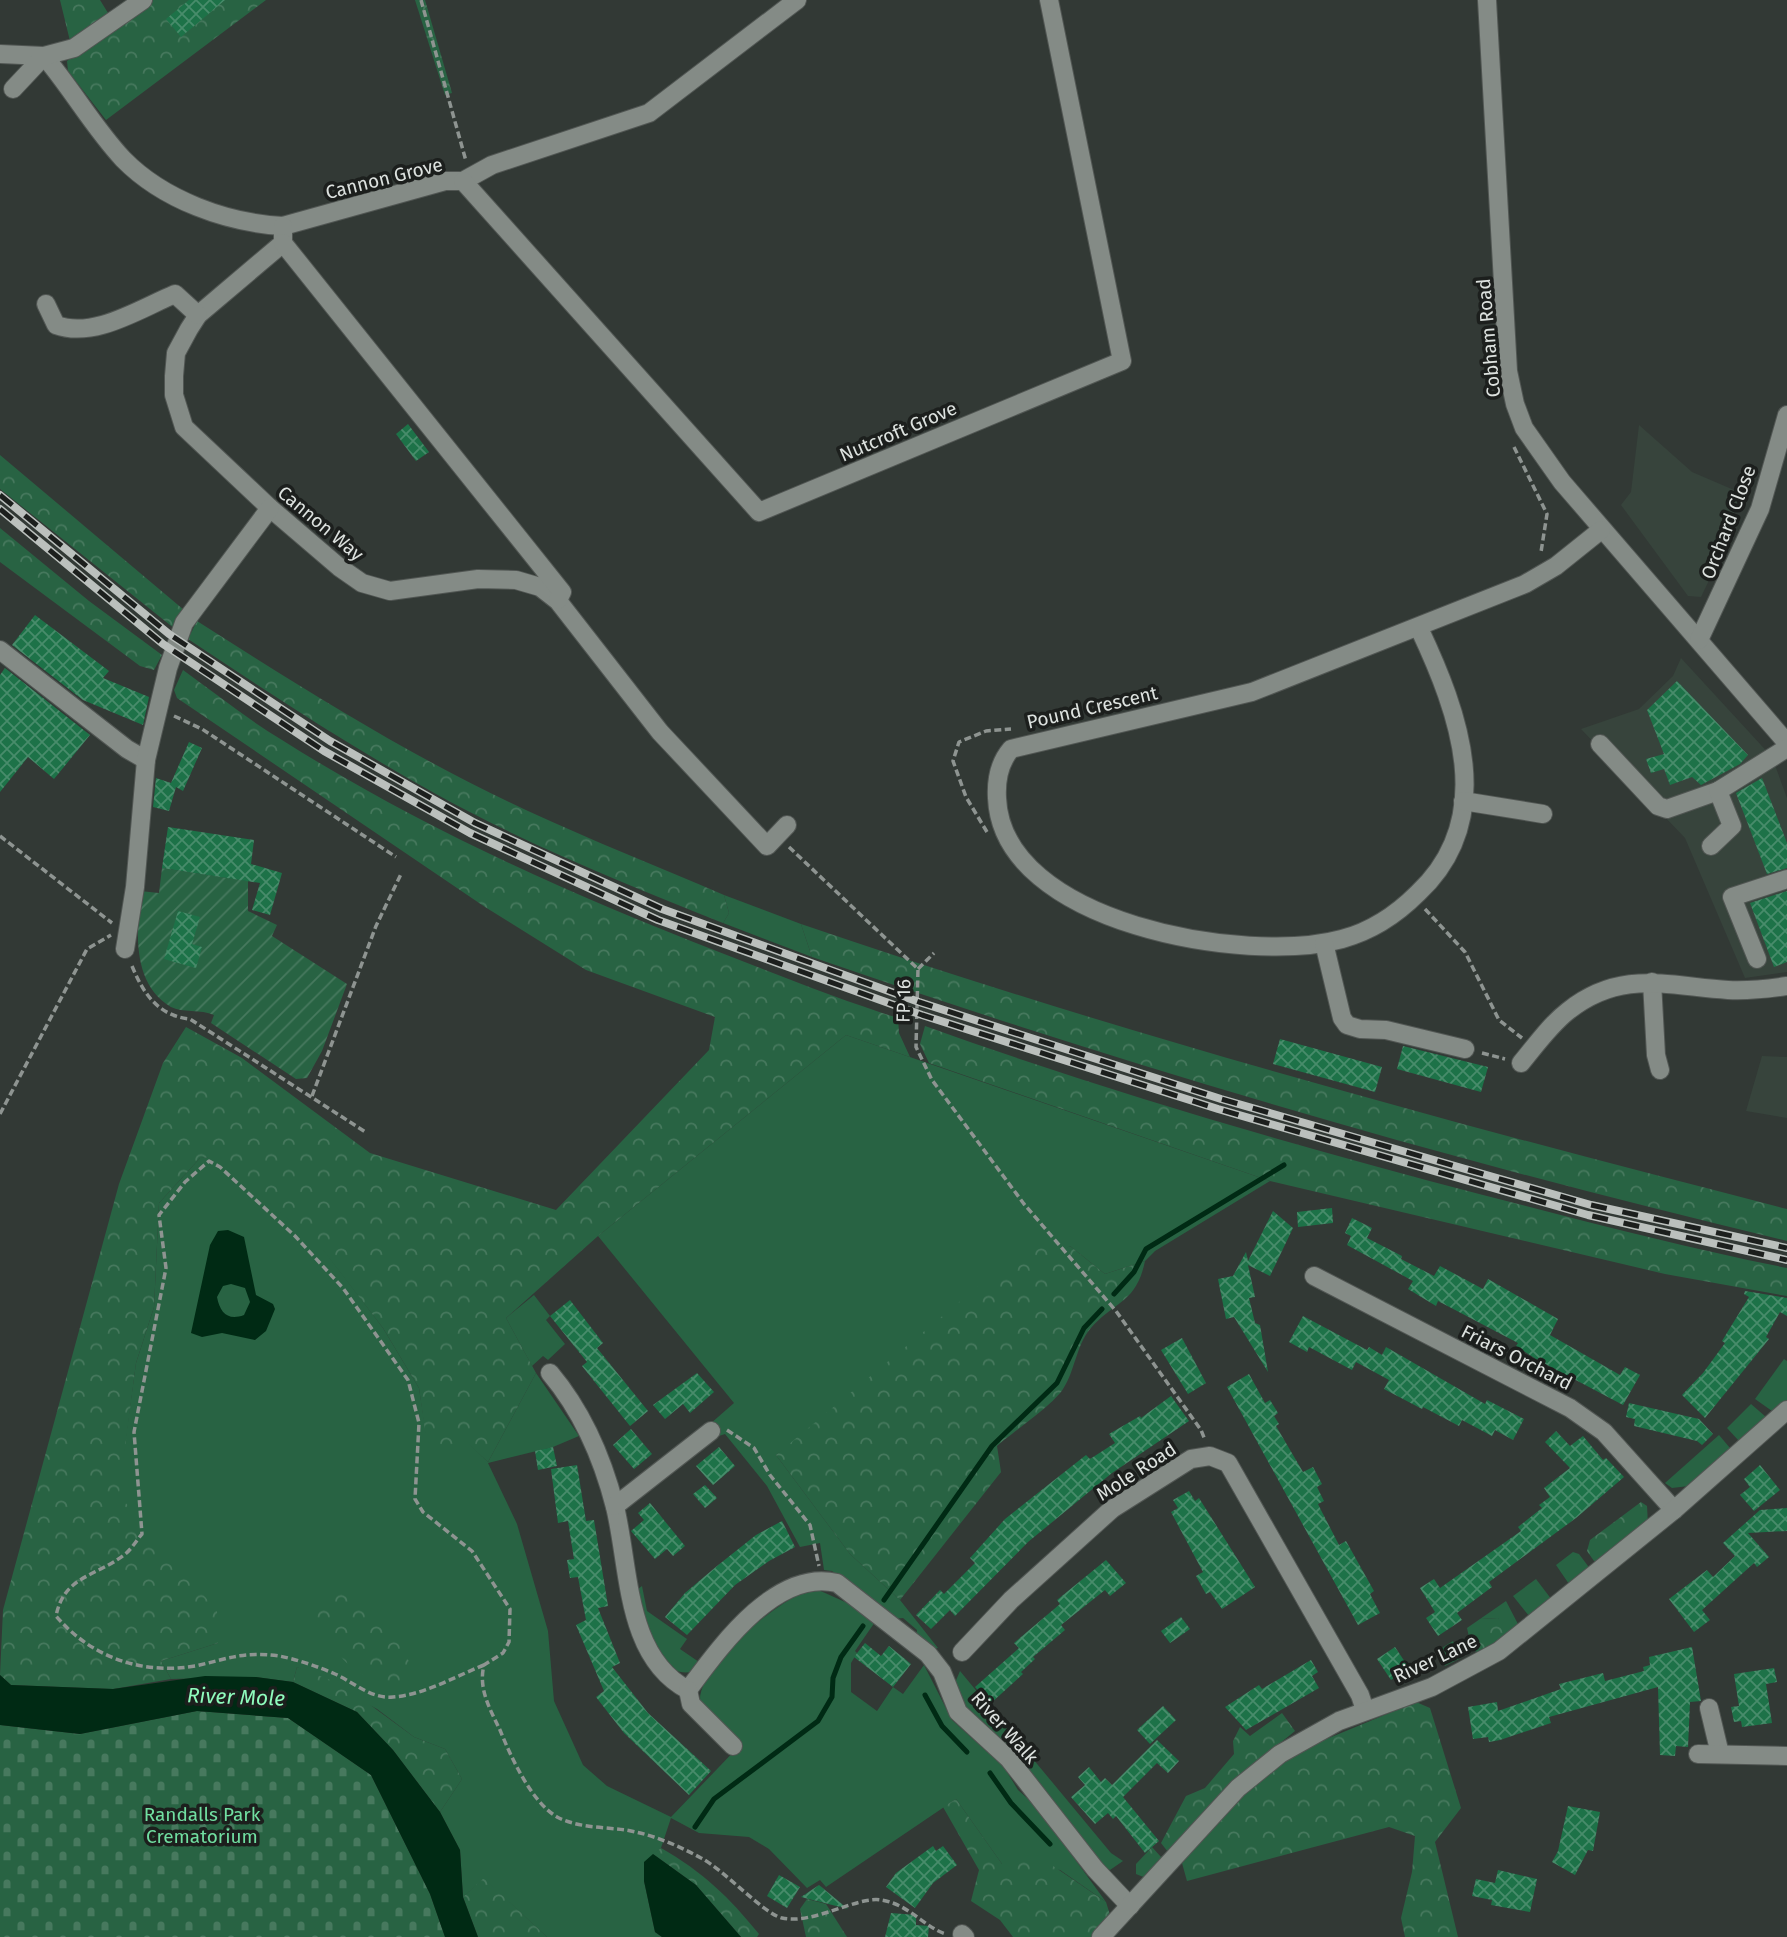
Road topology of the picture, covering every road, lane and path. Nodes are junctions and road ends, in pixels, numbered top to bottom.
1 (143, 0) edge
2 (421, 0) edge
3 (797, 0) edge
4 (1049, 0) edge
5 (1487, 0) edge
6 (0, 54) edge
7 (44, 56) junction
8 (13, 89) dead end
9 (466, 179) junction
10 (283, 235) junction
11 (46, 304) dead end
12 (198, 315) junction
13 (1787, 415) edge
14 (1510, 436) dead end
15 (270, 508) junction
16 (1601, 530) junction
17 (1537, 557) dead end
18 (558, 601) junction
19 (1419, 628) junction
20 (1699, 640) junction
21 (0, 650) edge
22 (159, 709) junction
23 (1021, 728) dead end
24 (1600, 744) dead end
25 (1787, 746) edge
26 (146, 760) junction
27 (1718, 791) junction
28 (1463, 801) junction
29 (1543, 814) dead end
30 (782, 830) joint
31 (0, 836) edge
32 (990, 839) dead end
33 (1711, 846) dead end
34 (396, 857) dead end
35 (401, 874) dead end
36 (1787, 879) edge
37 (1430, 899) dead end
38 (126, 942) junction
39 (1324, 943) junction
40 (934, 953) dead end
41 (1757, 959) dead end
42 (918, 969) junction
43 (1651, 982) junction
44 (1787, 986) edge
45 (1535, 1047) junction
46 (1465, 1049) joint
47 (1521, 1063) joint
48 (1660, 1070) dead end
49 (312, 1096) junction
50 (0, 1114) edge
51 (368, 1133) dead end
52 (1314, 1276) dead end
53 (550, 1373) dead end
54 (1787, 1410) edge
55 (711, 1431) joint
56 (1210, 1456) junction
57 (615, 1506) junction
58 (1674, 1510) junction
59 (811, 1580) junction
60 (962, 1652) dead end
61 (484, 1665) junction
62 (688, 1690) junction
63 (1709, 1708) dead end
64 (1365, 1710) junction
65 (733, 1746) dead end
66 (1698, 1754) dead end
67 (1720, 1754) junction
68 (1787, 1756) edge
69 (1130, 1906) junction
70 (963, 1935) edge
71 (1101, 1937) edge

1 - 7 street
2 - 9 path
3 - 9 street, Cannon Grove
4 - 9 street, Nutcroft Grove
5 - 16 street, Cobham Road
6 - 7 street
7 - 8 street
7 - 10 street, Cannon Grove
9 - 10 street, Cannon Grove
10 - 12 street, Cannon Way
10 - 18 street
11 - 12 street
12 - 15 street, Cannon Way
13 - 20 street, Orchard Close
14 - 17 path
15 - 18 street, Cannon Way
15 - 22 street
16 - 19 street, Pound Crescent
16 - 20 street, Cobham Road
18 - 30 street, Cannon Way
19 - 28 street, Pound Crescent
19 - 39 street, Pound Crescent
20 - 25 street, Cobham Road
21 - 26 street
22 - 26 street
22 - 34 path
23 - 32 path
24 - 27 street
25 - 27 street
26 - 38 street
27 - 33 street
28 - 29 street
28 - 39 street, Pound Crescent
30 - 42 path, FP 16
31 - 38 path
35 - 49 path
36 - 41 street
37 - 45 path
38 - 49 path
38 - 50 path
39 - 46 street
40 - 42 path
42 - 56 path, FP 16
43 - 44 street
43 - 45 street
43 - 48 street
45 - 47 street
46 - 47 path
49 - 51 path
52 - 58 street, Friars Orchard
53 - 57 street
54 - 58 street, River Lane
55 - 57 street
55 - 59 path
56 - 60 street, Mole Road
56 - 64 street
57 - 62 street
58 - 64 street, River Lane
59 - 62 street
59 - 69 street, River Walk
61 - 61 path
61 - 70 path
62 - 65 street
63 - 67 street
64 - 69 street, River Lane
66 - 67 street
67 - 68 street
69 - 71 street, River Lane

